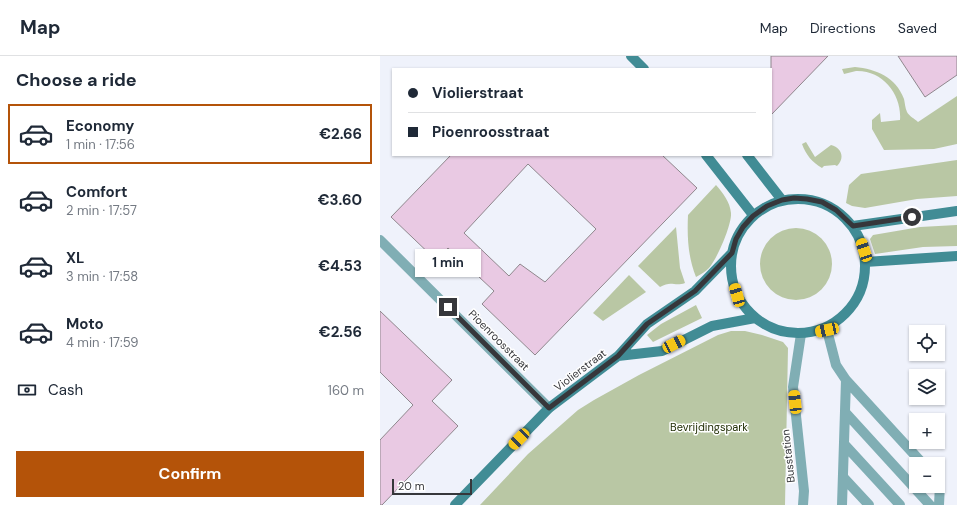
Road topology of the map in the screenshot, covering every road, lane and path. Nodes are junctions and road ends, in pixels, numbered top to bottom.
1 (632, 56) edge
2 (643, 68) edge
3 (707, 156) edge
4 (748, 156) edge
5 (782, 200) junction
6 (957, 211) edge
7 (753, 216) junction
8 (853, 226) junction
9 (380, 240) edge
10 (732, 253) junction
11 (957, 256) edge
12 (865, 262) junction
13 (755, 318) junction
14 (827, 330) junction
15 (800, 334) junction
16 (618, 356) junction
17 (846, 380) junction
18 (549, 408) junction
19 (845, 412) junction
20 (844, 444) junction
21 (917, 457) edge
22 (843, 477) junction
23 (940, 493) edge
24 (455, 505) edge
25 (803, 505) edge
26 (842, 505) edge
27 (869, 505) edge
28 (900, 505) edge
29 (930, 505) edge
30 (939, 505) edge

1 - 2 street
3 - 7 street
4 - 5 street
5 - 7 street
5 - 8 street
6 - 8 street
7 - 10 street
8 - 12 street
9 - 18 street, Pioenroosstraat
10 - 13 street
10 - 16 street, Violierstraat
11 - 12 street
12 - 14 street
13 - 15 street
13 - 16 street, Violierstraat
14 - 15 street
14 - 17 street
15 - 25 street, Busstation
16 - 18 street, Violierstraat
17 - 19 street
17 - 21 street
18 - 24 street, Violierstraat
19 - 20 street
19 - 29 street
20 - 22 street
20 - 28 street
22 - 26 street
22 - 27 street
23 - 30 street

